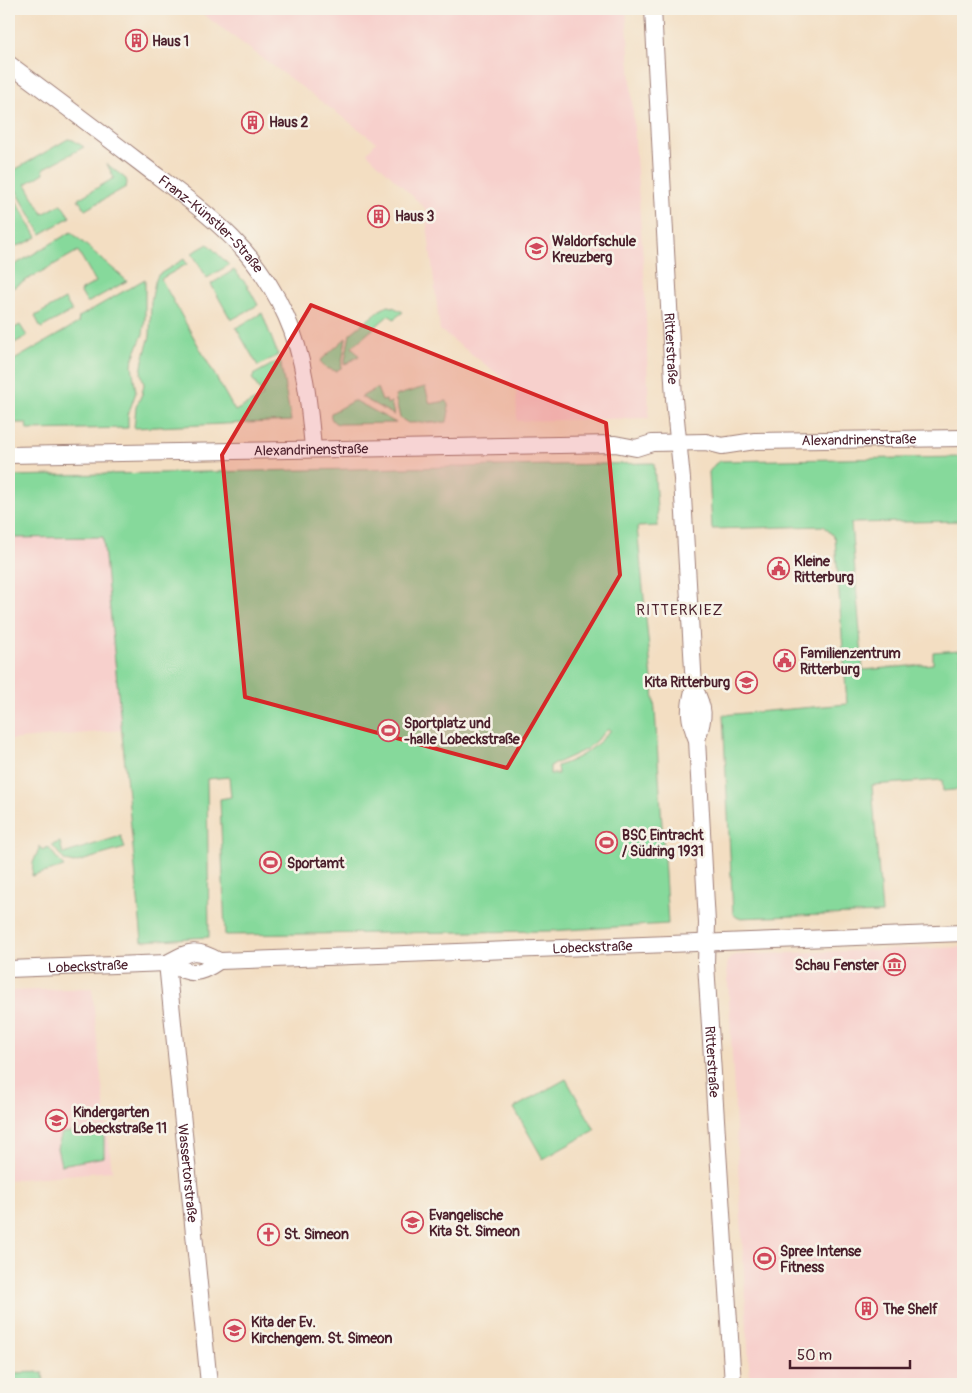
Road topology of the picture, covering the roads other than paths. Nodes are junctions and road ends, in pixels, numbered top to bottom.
1 (653, 9) edge
2 (9, 64) edge
3 (963, 438) edge
4 (678, 443) junction
5 (313, 448) junction
6 (9, 455) edge
7 (963, 933) edge
8 (707, 944) junction
9 (167, 962) junction
10 (9, 969) edge
11 (210, 1384) edge
12 (733, 1384) edge

1 - 4 street, Ritterstraße
2 - 5 street, Franz-Künstler-Straße
3 - 4 street, Alexandrinenstraße
4 - 5 street, Alexandrinenstraße
4 - 8 street, Ritterstraße
5 - 6 street, Alexandrinenstraße
7 - 8 street, Lobeckstraße
8 - 9 street, Lobeckstraße
8 - 12 street, Ritterstraße
9 - 10 street, Lobeckstraße
9 - 11 street, Wassertorstraße

